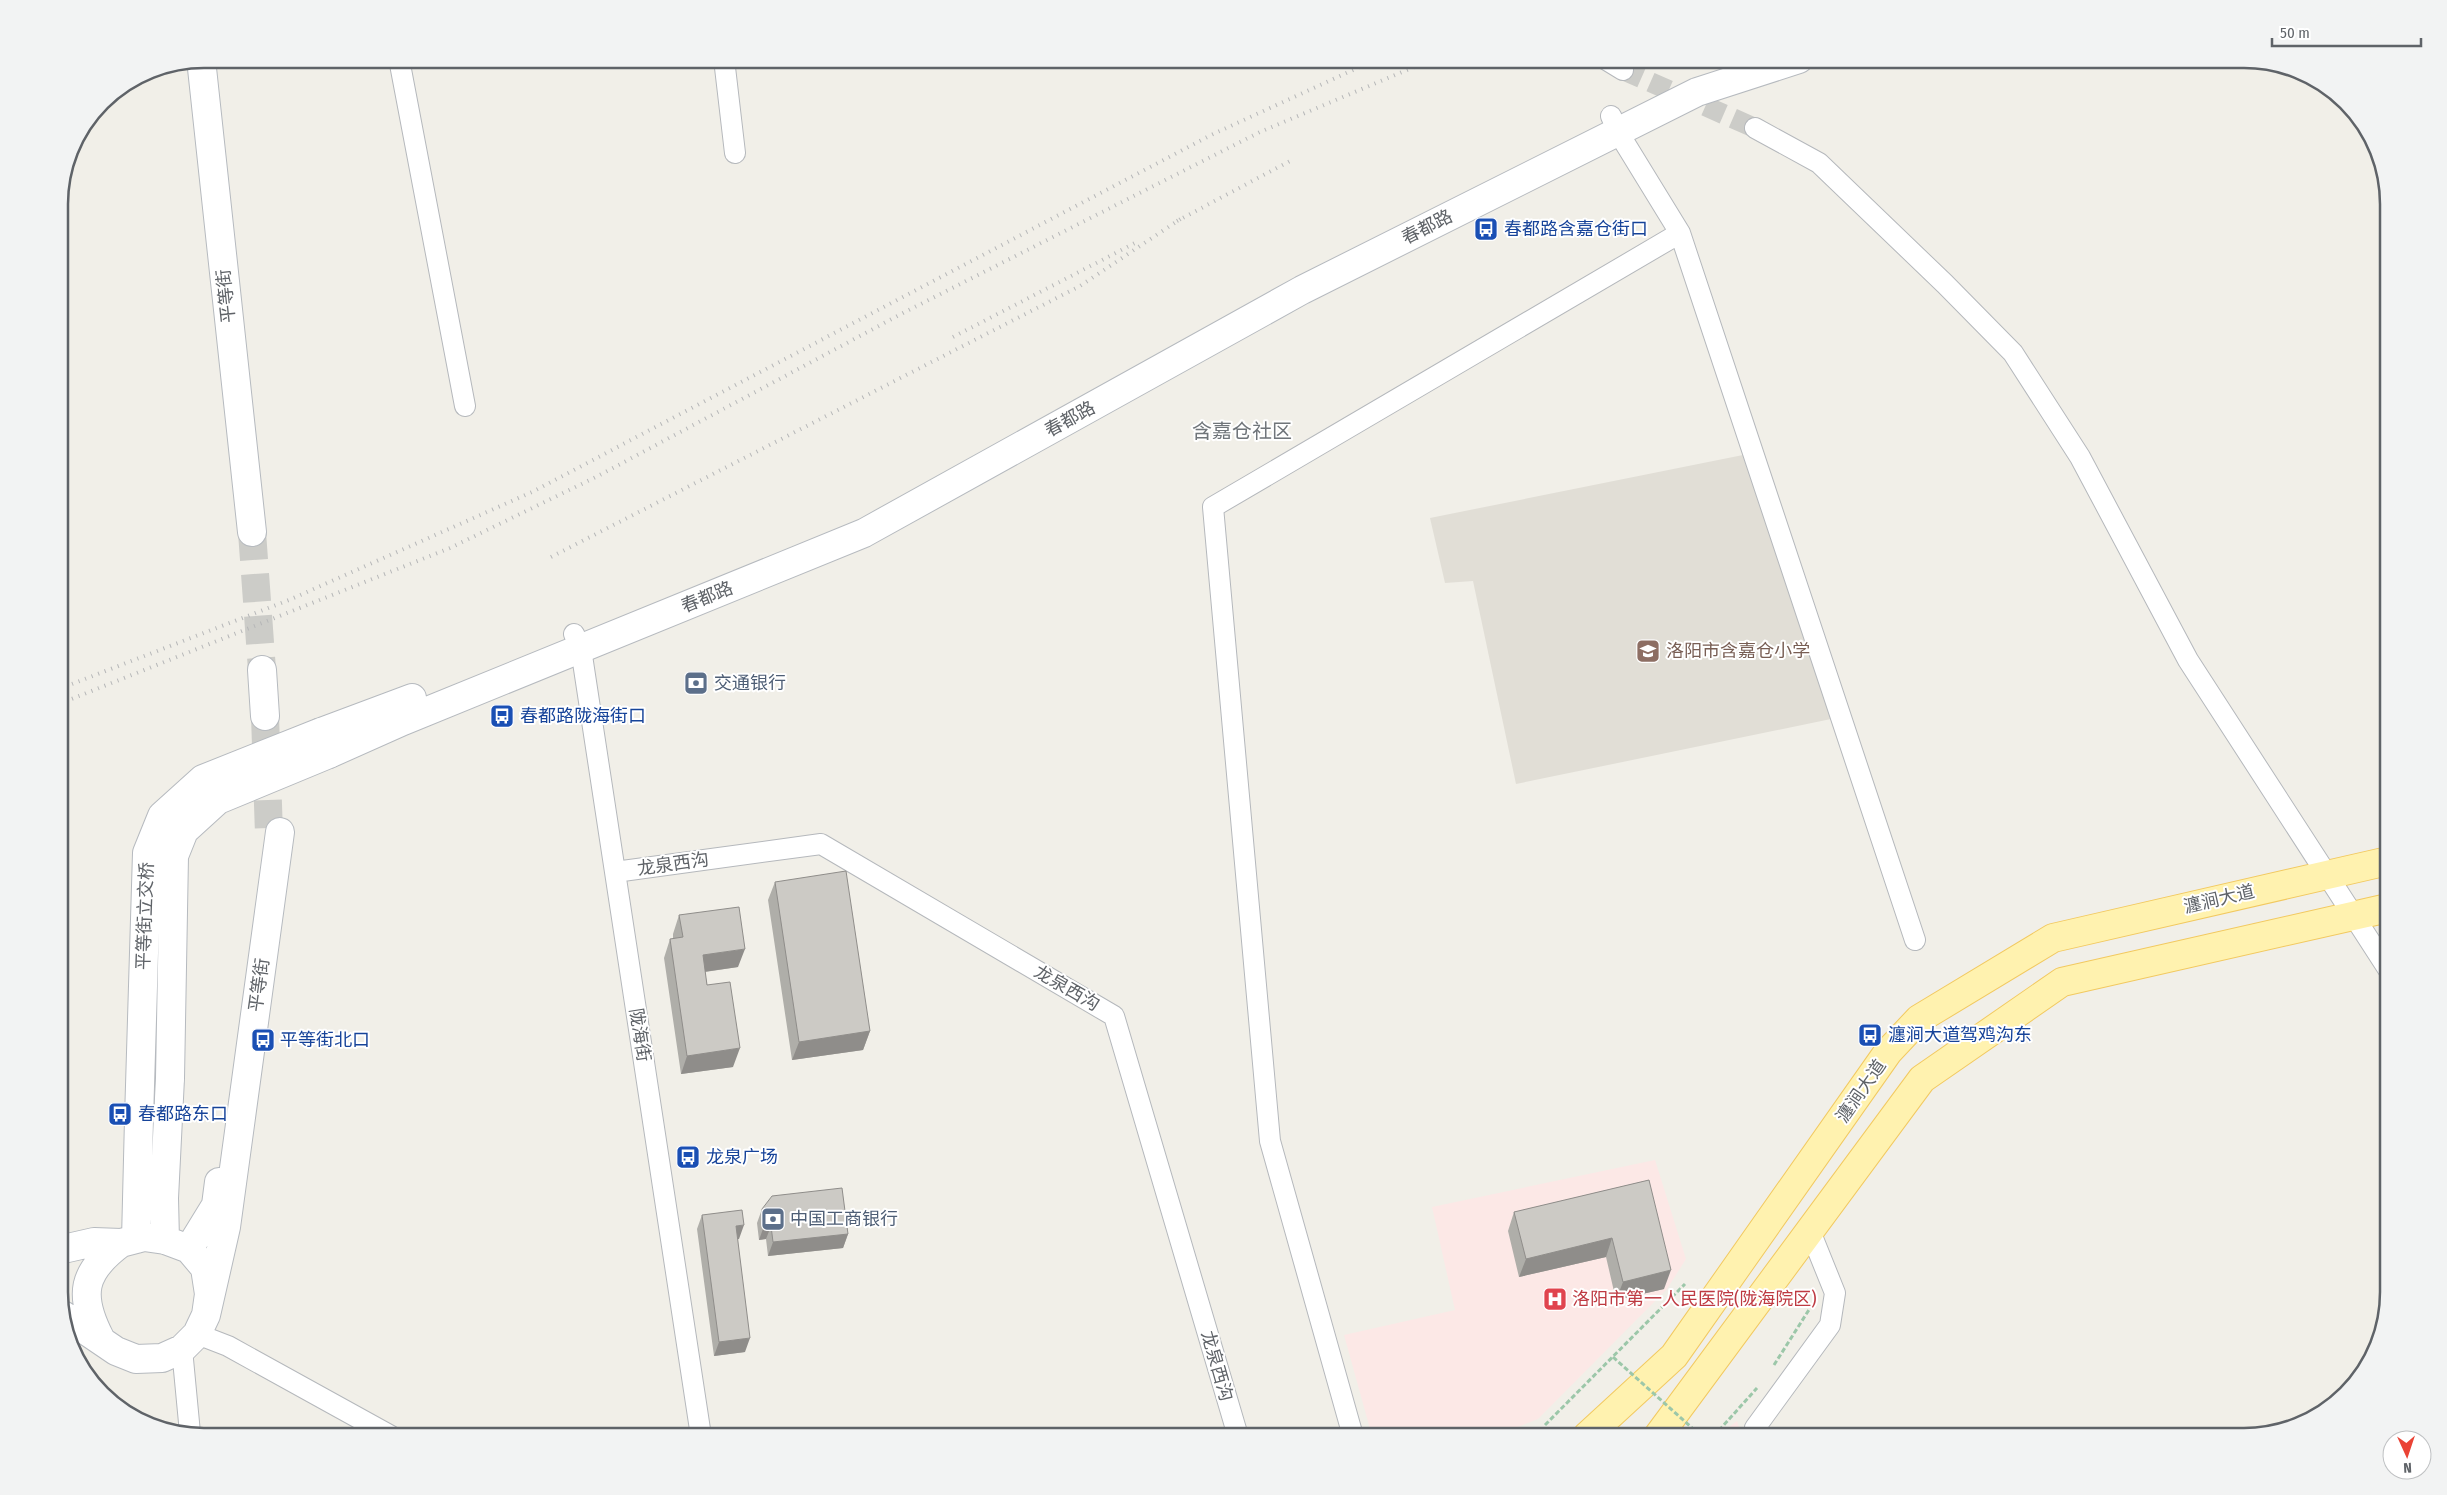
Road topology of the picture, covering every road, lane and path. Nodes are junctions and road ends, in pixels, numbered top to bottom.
1 (202, 68) edge
2 (220, 68) edge
3 (401, 68) edge
4 (725, 68) edge
5 (1620, 68) edge
6 (1715, 68) edge
7 (1771, 68) edge
8 (1623, 70) tunnel mouth
9 (1614, 124) junction
10 (1755, 128) tunnel mouth
11 (735, 153) dead end
12 (1680, 233) junction
13 (465, 406) dead end
14 (578, 642) junction
15 (268, 670) tunnel mouth
16 (271, 715) tunnel mouth
17 (325, 743) junction
18 (2380, 863) edge
19 (615, 872) junction
20 (2327, 874) junction
21 (2380, 910) edge
22 (2354, 916) junction
23 (1915, 940) dead end
24 (2380, 956) edge
25 (1810, 1231) junction
26 (129, 1241) junction
27 (177, 1244) junction
28 (68, 1248) edge
29 (1686, 1284) dead end
30 (1818, 1297) dead end
31 (70, 1320) edge
32 (195, 1333) junction
33 (100, 1338) junction
34 (1613, 1357) junction
35 (1769, 1372) dead end
36 (1764, 1381) dead end
37 (1545, 1425) dead end
38 (190, 1426) edge
39 (377, 1428) edge
40 (700, 1428) edge
41 (1236, 1428) edge
42 (1351, 1428) edge
43 (1596, 1428) edge
44 (1664, 1428) edge
45 (1692, 1428) edge
46 (1721, 1428) edge
47 (1756, 1428) edge

1 - 2 main road, 平等街
3 - 13 street
4 - 11 street
5 - 8 street
6 - 9 main road, 春都路
7 - 9 main road, 春都路
9 - 12 street
9 - 14 main road, 春都路
10 - 20 street
12 - 23 street
12 - 42 street
14 - 17 main road, 春都路
14 - 19 street, 陇海街
15 - 16 main road
17 - 26 main road, 平等街立交桥, bridge
17 - 27 main road, 平等街立交桥, bridge
18 - 20 main road, 瀍涧大道
19 - 40 street, 陇海街
19 - 41 street, 龙泉西沟
20 - 22 street
20 - 43 main road, 瀍涧大道
21 - 22 main road
22 - 24 street
22 - 25 main road
25 - 44 main road
25 - 47 street
26 - 27 main road
26 - 28 main road
26 - 33 main road
27 - 32 main road
27 - 32 main road, 平等街
29 - 34 path
30 - 35 path
31 - 33 main road
32 - 33 main road
32 - 38 street
32 - 39 street
34 - 37 path
34 - 45 path, bridge
36 - 46 path

